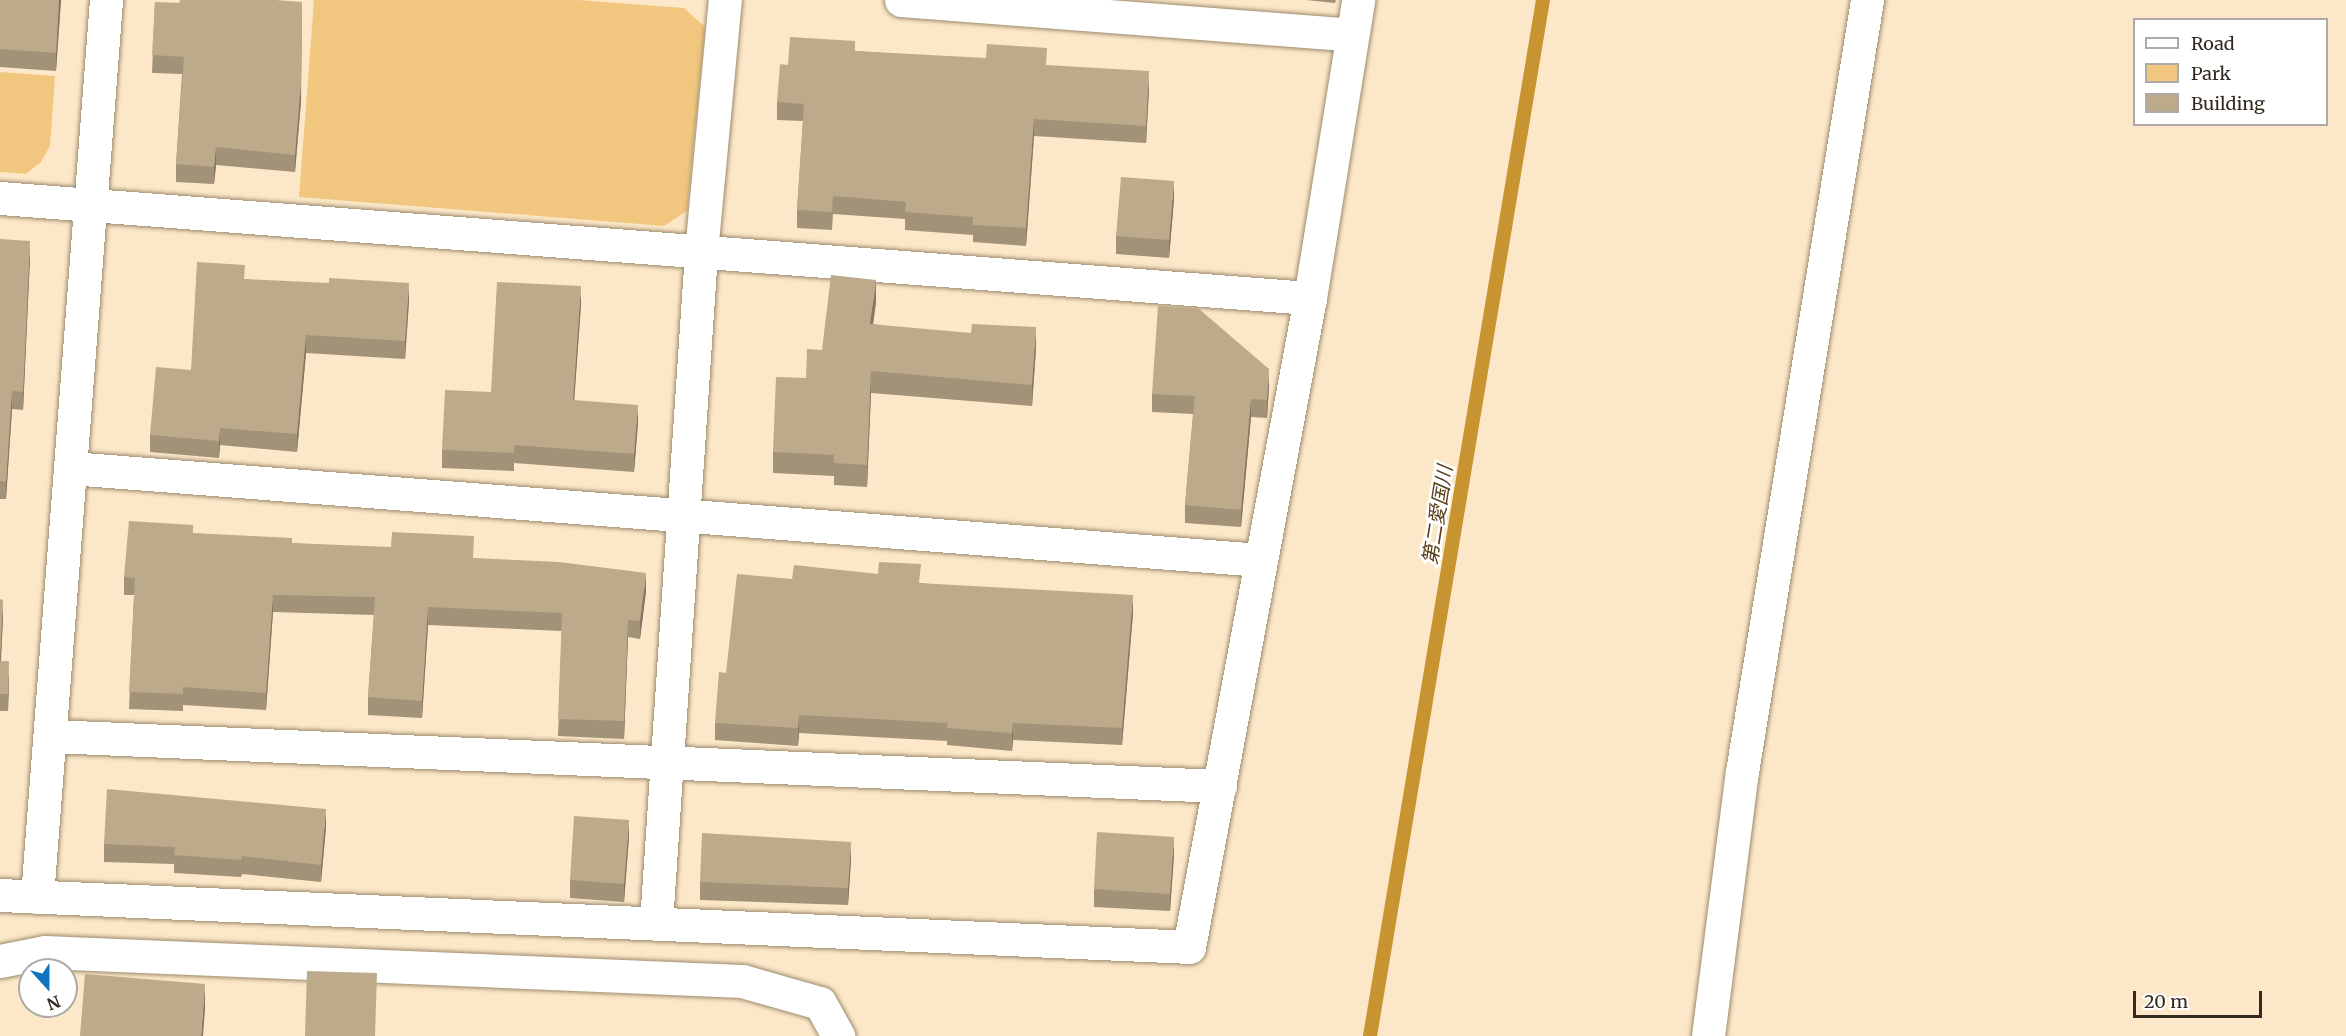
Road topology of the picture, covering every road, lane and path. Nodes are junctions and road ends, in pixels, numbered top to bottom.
1 (106, 0) edge
2 (725, 0) edge
3 (901, 0) edge
4 (1358, 0) edge
5 (1867, 0) edge
6 (1351, 35) junction
7 (0, 198) edge
8 (93, 206) junction
9 (701, 252) junction
10 (1310, 298) junction
11 (70, 468) junction
12 (685, 519) junction
13 (1259, 560) junction
14 (51, 736) junction
15 (669, 763) junction
16 (1220, 786) junction
17 (0, 895) edge
18 (37, 897) junction
19 (656, 923) junction
20 (0, 961) edge
21 (838, 1036) edge
22 (1708, 1036) edge

1 - 8 street
2 - 9 street
3 - 6 street
4 - 6 street
5 - 22 street
6 - 10 street
7 - 8 street
8 - 9 street
8 - 11 street
9 - 10 street
9 - 12 street
10 - 13 street
11 - 12 street
11 - 14 street
12 - 13 street
12 - 15 street
13 - 16 street
14 - 15 street
14 - 18 street
15 - 16 street
15 - 19 street
16 - 19 street
17 - 18 street
18 - 19 street
20 - 21 street

